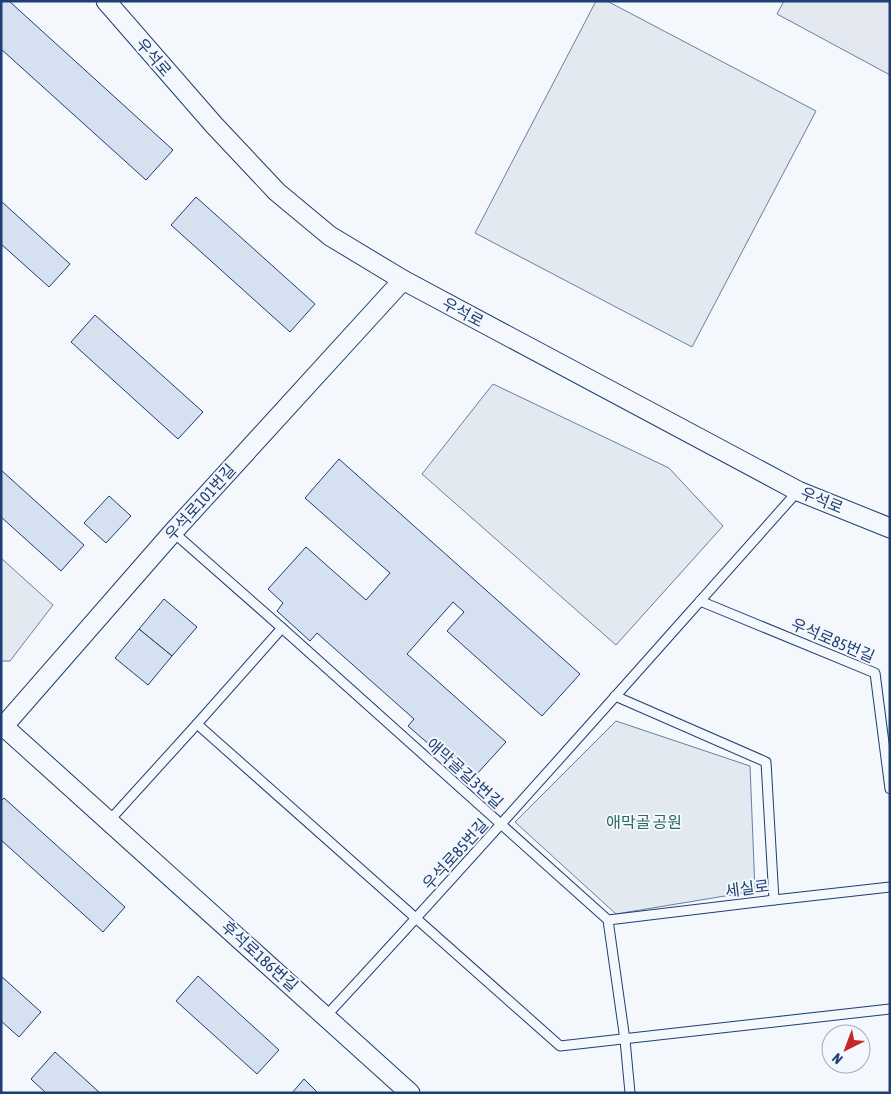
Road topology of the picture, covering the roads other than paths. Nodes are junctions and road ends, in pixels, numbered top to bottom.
1 (106, 1) edge
2 (403, 280) junction
3 (798, 491) junction
4 (890, 528) edge
5 (173, 532) junction
6 (700, 601) junction
7 (282, 628) junction
8 (615, 696) junction
9 (197, 724) junction
10 (2, 726) edge
11 (890, 789) edge
12 (108, 820) junction
13 (501, 825) junction
14 (890, 887) edge
15 (774, 900) junction
16 (416, 919) junction
17 (608, 920) junction
18 (890, 1009) edge
19 (326, 1016) junction
20 (625, 1040) junction
21 (410, 1093) edge
22 (630, 1093) edge

1 - 2 street, 우석로
2 - 3 street, 우석로
2 - 5 street, 우석로101번길
3 - 4 street, 우석로
3 - 6 lane, 우석로85번길
5 - 7 lane, 애막골길3번길
5 - 10 street, 우석로101번길
6 - 8 lane, 우석로85번길
6 - 11 lane, 우석로85번길
7 - 9 lane
7 - 13 lane, 애막골길3번길
8 - 13 lane, 우석로85번길
8 - 15 lane
9 - 12 lane
9 - 16 lane
10 - 12 street, 후석로186번길
12 - 19 street, 후석로186번길
13 - 16 lane, 우석로85번길
13 - 17 lane, 애막골길3번길
14 - 15 lane, 세실로
15 - 17 lane, 세실로
16 - 19 lane, 우석로85번길
16 - 20 lane
17 - 20 lane
18 - 20 lane
19 - 21 street, 후석로186번길
20 - 22 lane

